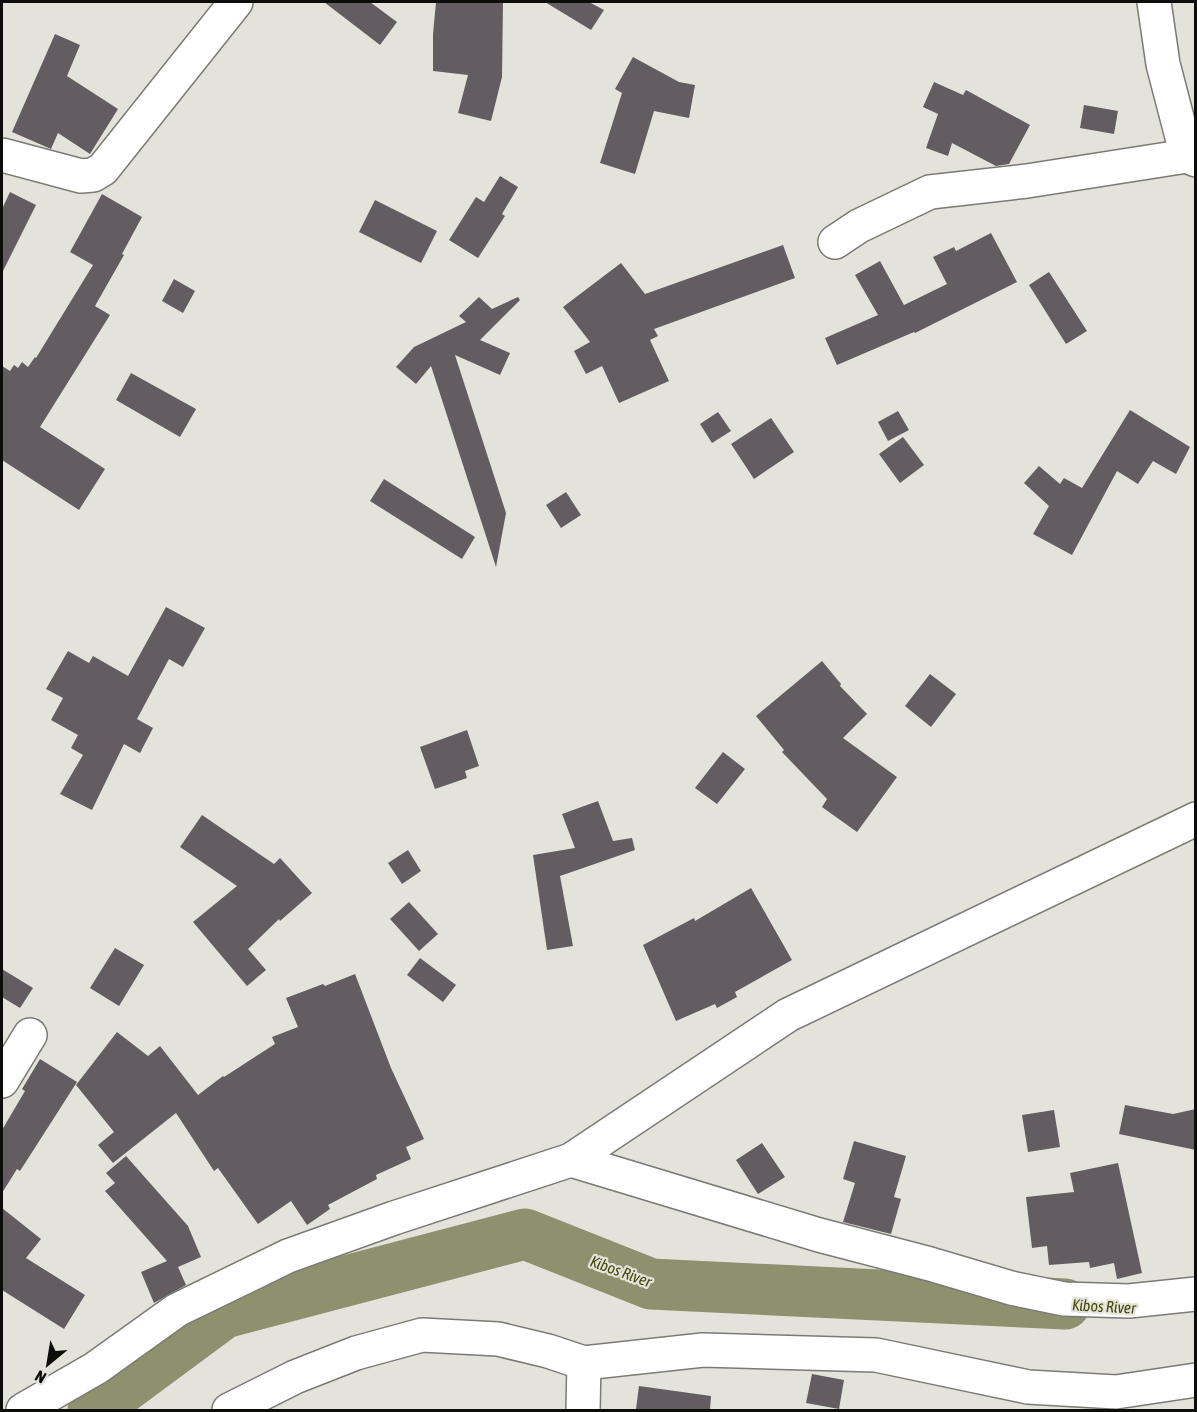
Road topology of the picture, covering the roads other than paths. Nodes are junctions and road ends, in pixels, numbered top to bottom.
1 (236, 2) edge
2 (1154, 2) edge
3 (2, 155) edge
4 (1191, 158) edge
5 (835, 242) dead end
6 (1196, 819) edge
7 (30, 1035) dead end
8 (2, 1081) edge
9 (571, 1160) junction
10 (1196, 1294) edge
11 (584, 1363) junction
12 (1196, 1380) edge
13 (1114, 1401) edge
14 (23, 1410) edge
15 (229, 1410) edge
16 (583, 1410) edge

1 - 3 street
2 - 4 street
4 - 5 street
6 - 9 street
7 - 8 street
9 - 10 street
9 - 14 street
11 - 13 street
11 - 15 street
11 - 16 street
12 - 13 street

